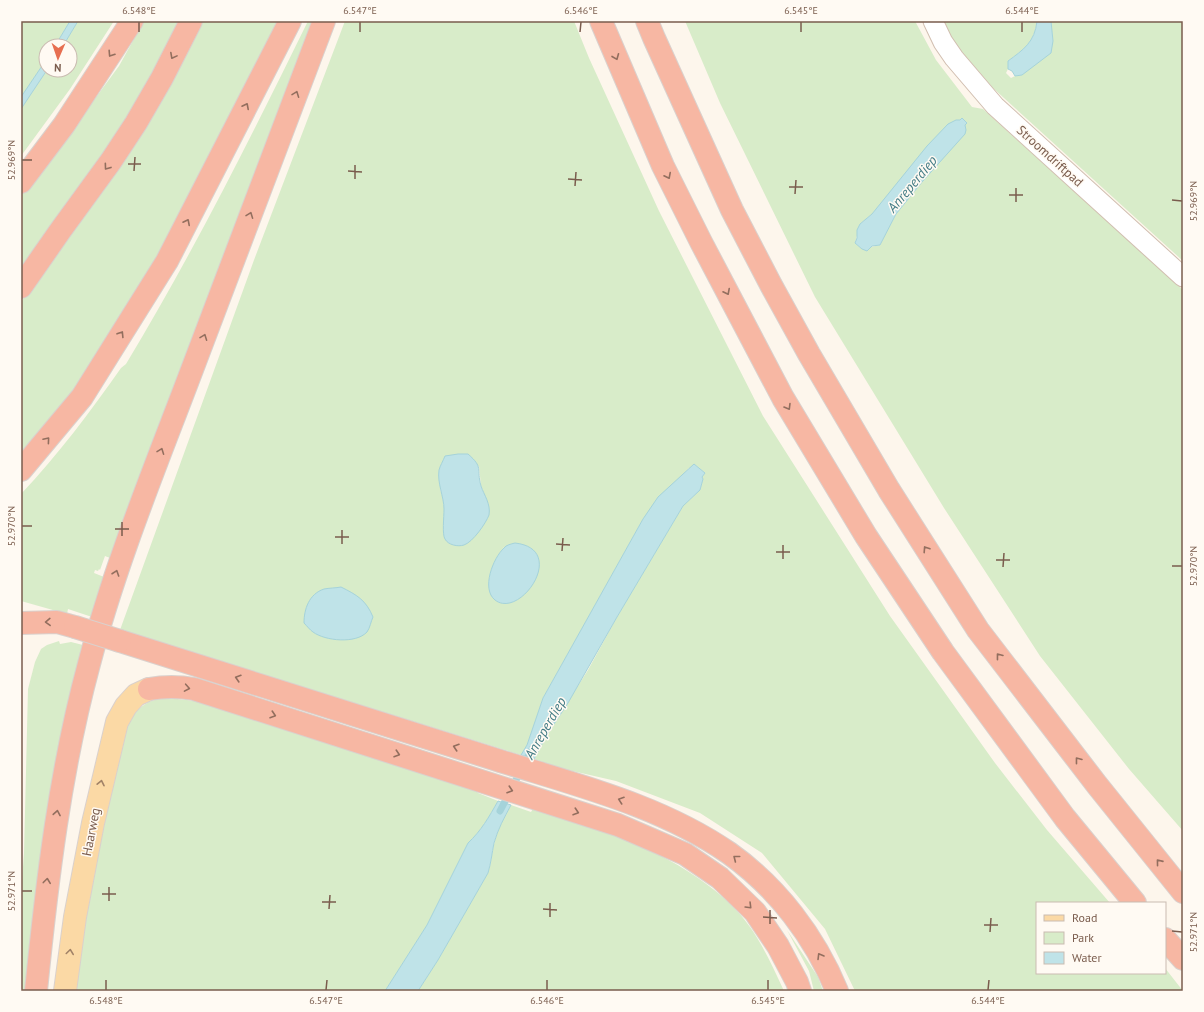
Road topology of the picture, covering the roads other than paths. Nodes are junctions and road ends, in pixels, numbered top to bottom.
1 (132, 21) edge
2 (191, 21) edge
3 (290, 21) edge
4 (324, 21) edge
5 (601, 21) edge
6 (648, 21) edge
7 (933, 21) edge
8 (21, 182) edge
9 (1183, 277) edge
10 (21, 287) edge
11 (21, 470) edge
12 (21, 623) edge
13 (149, 689) joint
14 (1183, 892) edge
15 (1134, 902) edge
16 (1166, 940) edge
17 (1183, 959) edge
18 (36, 991) edge
19 (65, 991) edge
20 (800, 991) edge
21 (837, 991) edge

1 -> 8 highway
2 -> 10 highway
11 -> 3 highway
18 -> 4 highway
5 -> 15 highway
14 -> 6 highway
7 - 9 street, Stroomdriftpad
21 -> 12 highway, bridge
19 -> 13 main road, Haarweg
13 -> 20 highway
16 - 17 highway

